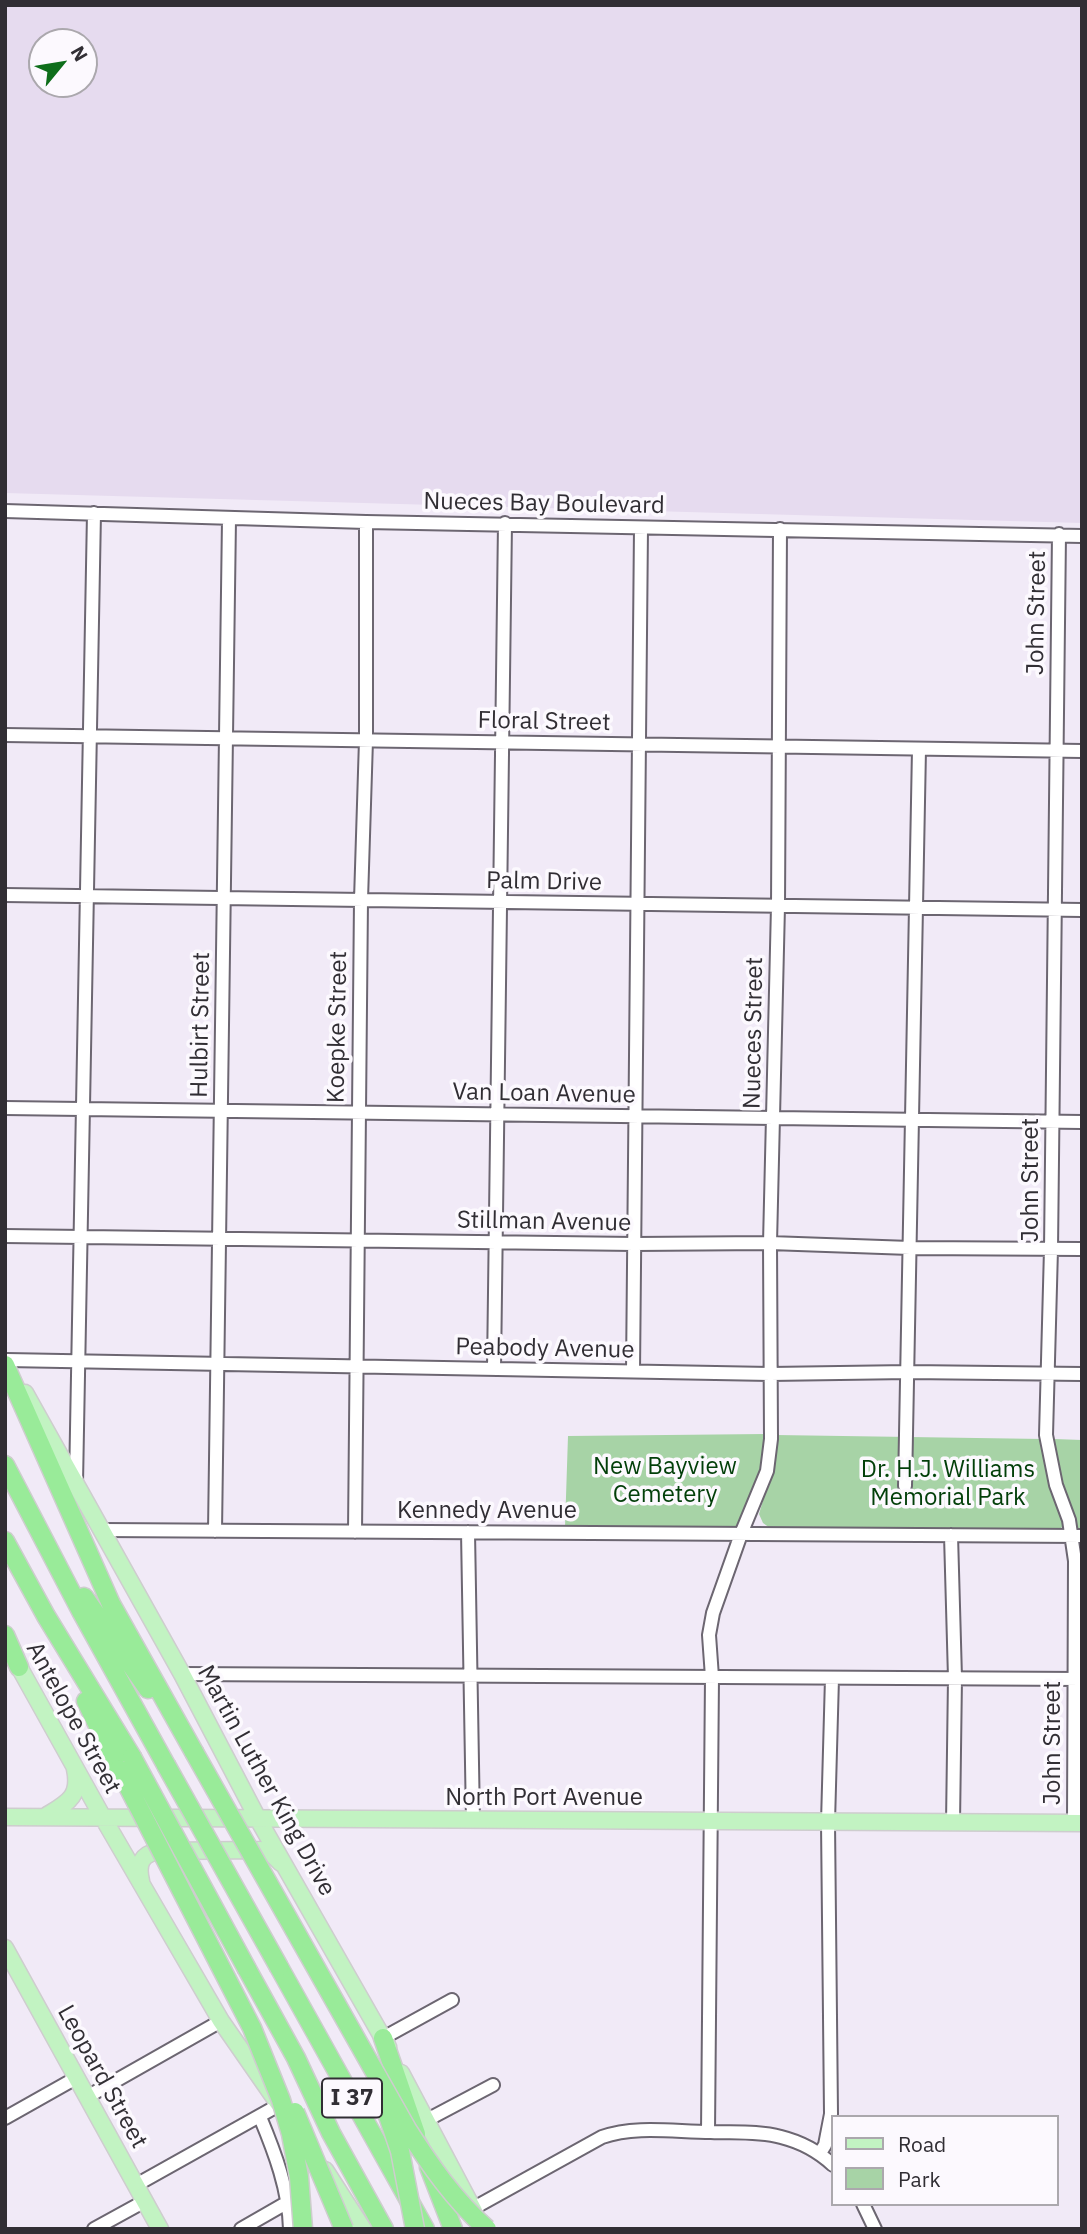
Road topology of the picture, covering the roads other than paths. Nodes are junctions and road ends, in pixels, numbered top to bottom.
1 (5, 512) edge
2 (94, 513) junction
3 (229, 519) junction
4 (366, 522) junction
5 (505, 523) junction
6 (641, 528) junction
7 (780, 529) junction
8 (1059, 534) junction
9 (1082, 536) edge
10 (5, 735) edge
11 (90, 736) junction
12 (226, 738) junction
13 (366, 740) junction
14 (502, 742) junction
15 (639, 744) junction
16 (779, 747) junction
17 (919, 749) junction
18 (1056, 751) junction
19 (1082, 751) edge
20 (5, 895) edge
21 (87, 896) junction
22 (224, 898) junction
23 (360, 900) junction
24 (500, 902) junction
25 (637, 904) junction
26 (778, 906) junction
27 (916, 908) junction
28 (1055, 910) junction
29 (1082, 910) edge
30 (5, 1108) edge
31 (83, 1109) junction
32 (221, 1111) junction
33 (358, 1113) junction
34 (497, 1115) junction
35 (635, 1116) junction
36 (774, 1118) junction
37 (912, 1120) junction
38 (1052, 1122) junction
39 (1082, 1122) edge
40 (5, 1236) edge
41 (81, 1237) junction
42 (219, 1239) junction
43 (357, 1241) junction
44 (495, 1242) junction
45 (770, 1243) junction
46 (634, 1244) junction
47 (910, 1248) junction
48 (1082, 1249) edge
49 (1051, 1250) junction
50 (6, 1361) edge
51 (79, 1362) junction
52 (217, 1364) junction
53 (358, 1367) junction
54 (494, 1369) junction
55 (633, 1371) junction
56 (909, 1372) junction
57 (770, 1374) junction
58 (1047, 1374) junction
59 (1082, 1374) edge
60 (5, 1465) edge
61 (76, 1484) junction
62 (905, 1486) dead end
63 (102, 1530) junction
64 (215, 1531) junction
65 (355, 1532) junction
66 (468, 1532) junction
67 (741, 1534) junction
68 (951, 1535) junction
69 (1077, 1536) edge
70 (44, 1539) junction
71 (5, 1541) edge
72 (5, 1635) edge
73 (5, 1641) edge
74 (12, 1667) edge
75 (182, 1674) junction
76 (471, 1676) junction
77 (712, 1677) junction
78 (832, 1678) junction
79 (955, 1678) junction
80 (1078, 1679) edge
81 (194, 1752) junction
82 (126, 1763) junction
83 (75, 1767) junction
84 (45, 1816) junction
85 (102, 1816) junction
86 (5, 1817) edge
87 (258, 1819) junction
88 (473, 1821) junction
89 (709, 1821) junction
90 (828, 1822) junction
91 (953, 1823) junction
92 (1078, 1823) edge
93 (290, 1873) junction
94 (141, 1883) junction
95 (5, 1948) edge
96 (452, 2000) dead end
97 (221, 2021) junction
98 (347, 2024) junction
99 (252, 2028) junction
100 (383, 2038) junction
101 (76, 2078) junction
102 (493, 2085) dead end
103 (87, 2097) junction
104 (279, 2105) junction
105 (260, 2117) junction
106 (5, 2118) edge
107 (425, 2121) junction
108 (708, 2132) junction
109 (820, 2153) junction
110 (832, 2164) edge
111 (136, 2185) junction
112 (145, 2201) junction
113 (288, 2202) junction
114 (864, 2206) edge
115 (472, 2209) junction
116 (94, 2229) edge
117 (160, 2229) edge
118 (241, 2229) edge
119 (290, 2229) edge
120 (303, 2229) edge
121 (344, 2229) edge
122 (363, 2229) edge
123 (384, 2229) edge
124 (415, 2229) edge
125 (425, 2229) edge
126 (453, 2229) edge
127 (485, 2229) edge
128 (875, 2229) edge

1 - 2 street, Nueces Bay Boulevard
2 - 3 street, Nueces Bay Boulevard
2 - 11 street
3 - 4 street, Nueces Bay Boulevard
3 - 12 street, Hulbirt Street
4 - 5 street, Nueces Bay Boulevard
4 - 13 street, Koepke Street
5 - 6 street, Nueces Bay Boulevard
5 - 14 street
6 - 7 street, Nueces Bay Boulevard
6 - 15 street
7 - 8 street, Nueces Bay Boulevard
7 - 16 street, Nueces Street
8 - 9 street, Nueces Bay Boulevard
8 - 18 street, John Street
10 - 11 street, Floral Street
11 - 12 street, Floral Street
11 - 21 street
12 - 13 street, Floral Street
12 - 22 street, Hulbirt Street
13 - 14 street, Floral Street
13 - 23 street, Koepke Street
14 - 15 street, Floral Street
14 - 24 street
15 - 16 street, Floral Street
15 - 25 street
16 - 17 street, Floral Street
16 - 26 street, Nueces Street
17 - 18 street, Floral Street
17 - 27 street
18 - 19 street, Floral Street
18 - 28 street, John Street
20 - 21 street, Palm Drive
21 - 22 street, Palm Drive
21 - 31 street
22 - 23 street, Palm Drive
22 - 32 street, Hulbirt Street
23 - 24 street, Palm Drive
23 - 33 street, Koepke Street
24 - 25 street, Palm Drive
24 - 34 street
25 - 26 street, Palm Drive
25 - 35 street
26 - 27 street, Palm Drive
26 - 36 street, Nueces Street
27 - 28 street, Palm Drive
27 - 37 street
28 - 29 street, Palm Drive
28 - 38 street, John Street
30 - 31 street, Van Loan Avenue
31 - 32 street, Van Loan Avenue
31 - 41 street
32 - 33 street, Van Loan Avenue
32 - 42 street, Hulbirt Street
33 - 34 street, Van Loan Avenue
33 - 43 street, Koepke Street
34 - 35 street, Van Loan Avenue
34 - 44 street
35 - 36 street, Van Loan Avenue
35 - 46 street
36 - 37 street, Van Loan Avenue
36 - 45 street, Nueces Street
37 - 38 street, Van Loan Avenue
37 - 47 street
38 - 39 street, Van Loan Avenue
38 - 49 street, John Street
40 - 41 street, Stillman Avenue
41 - 42 street, Stillman Avenue
41 - 51 street
42 - 43 street, Stillman Avenue
42 - 52 street, Hulbirt Street
43 - 44 street, Stillman Avenue
43 - 53 street, Koepke Street
44 - 46 street, Stillman Avenue
44 - 54 street
45 - 46 street, Stillman Avenue
45 - 47 street, Stillman Avenue
45 - 57 street, Nueces Street
46 - 55 street
47 - 49 street, Stillman Avenue
47 - 56 street
48 - 49 street, Stillman Avenue
49 - 58 street, John Street
50 - 51 street, Peabody Avenue
50 - 61 main road, Martin Luther King Drive
50 - 81 highway
51 - 52 street, Peabody Avenue
51 - 61 street
52 - 53 street, Peabody Avenue
52 - 64 street, Hulbirt Street
53 - 54 street, Peabody Avenue
53 - 65 street, Koepke Street
54 - 55 street, Peabody Avenue
55 - 57 street, Peabody Avenue
56 - 57 street, Peabody Avenue
56 - 58 street, Peabody Avenue
56 - 62 street
57 - 67 street, Nueces Street
58 - 59 street, Peabody Avenue
58 - 69 street, John Street
60 - 70 highway, I 37
61 - 63 main road, Martin Luther King Drive
63 - 64 street, Kennedy Avenue
63 - 75 main road, Martin Luther King Drive
64 - 65 street, Kennedy Avenue
65 - 66 street, Kennedy Avenue
66 - 67 street, Kennedy Avenue
66 - 76 street
67 - 68 street, Kennedy Avenue
67 - 77 street, Nueces Street
68 - 69 street, Kennedy Avenue
68 - 79 street
69 - 80 street, John Street
70 - 81 highway
70 - 125 highway, I 37, bridge
71 - 82 highway, I 37
72 - 74 highway
73 - 74 main road, Antelope Street
74 - 83 main road, Antelope Street
75 - 76 street
75 - 87 main road, Martin Luther King Drive
76 - 77 street
76 - 88 street
77 - 78 street
77 - 89 street, Nueces Street
78 - 79 street
78 - 90 street
79 - 80 street
79 - 91 street
80 - 92 street, John Street
81 - 98 highway, bridge
82 - 99 highway, bridge
82 - 123 highway, I 37, bridge
83 - 84 main road
83 - 85 main road, Antelope Street
84 - 85 main road, North Port Avenue
84 - 86 main road, North Port Avenue
85 - 87 main road, North Port Avenue
85 - 94 main road, Antelope Street
87 - 88 main road, North Port Avenue
87 - 93 main road, Martin Luther King Drive
88 - 89 main road, North Port Avenue
89 - 90 main road, North Port Avenue
89 - 108 street, Nueces Street
90 - 91 main road, North Port Avenue
90 - 109 street
91 - 92 main road, North Port Avenue
93 - 94 main road
93 - 100 main road, Martin Luther King Drive
94 - 97 main road, Antelope Street
95 - 101 main road, Leopard Street
96 - 100 street
97 - 103 street
97 - 104 main road, Antelope Street
98 - 124 highway, bridge
98 - 127 highway, bridge
99 - 120 highway, bridge
99 - 121 highway, bridge
100 - 107 main road, Martin Luther King Drive
100 - 126 highway
101 - 103 main road, Leopard Street
101 - 106 street
102 - 107 street
103 - 111 main road, Leopard Street
104 - 105 street
104 - 122 main road, Antelope Street
105 - 111 street
105 - 113 street
107 - 115 main road, Martin Luther King Drive
108 - 109 street
108 - 115 street
109 - 110 street
111 - 112 main road, Leopard Street
112 - 116 street
112 - 117 main road, Leopard Street
113 - 118 street
113 - 119 street
114 - 128 street
115 - 127 main road, Martin Luther King Drive

